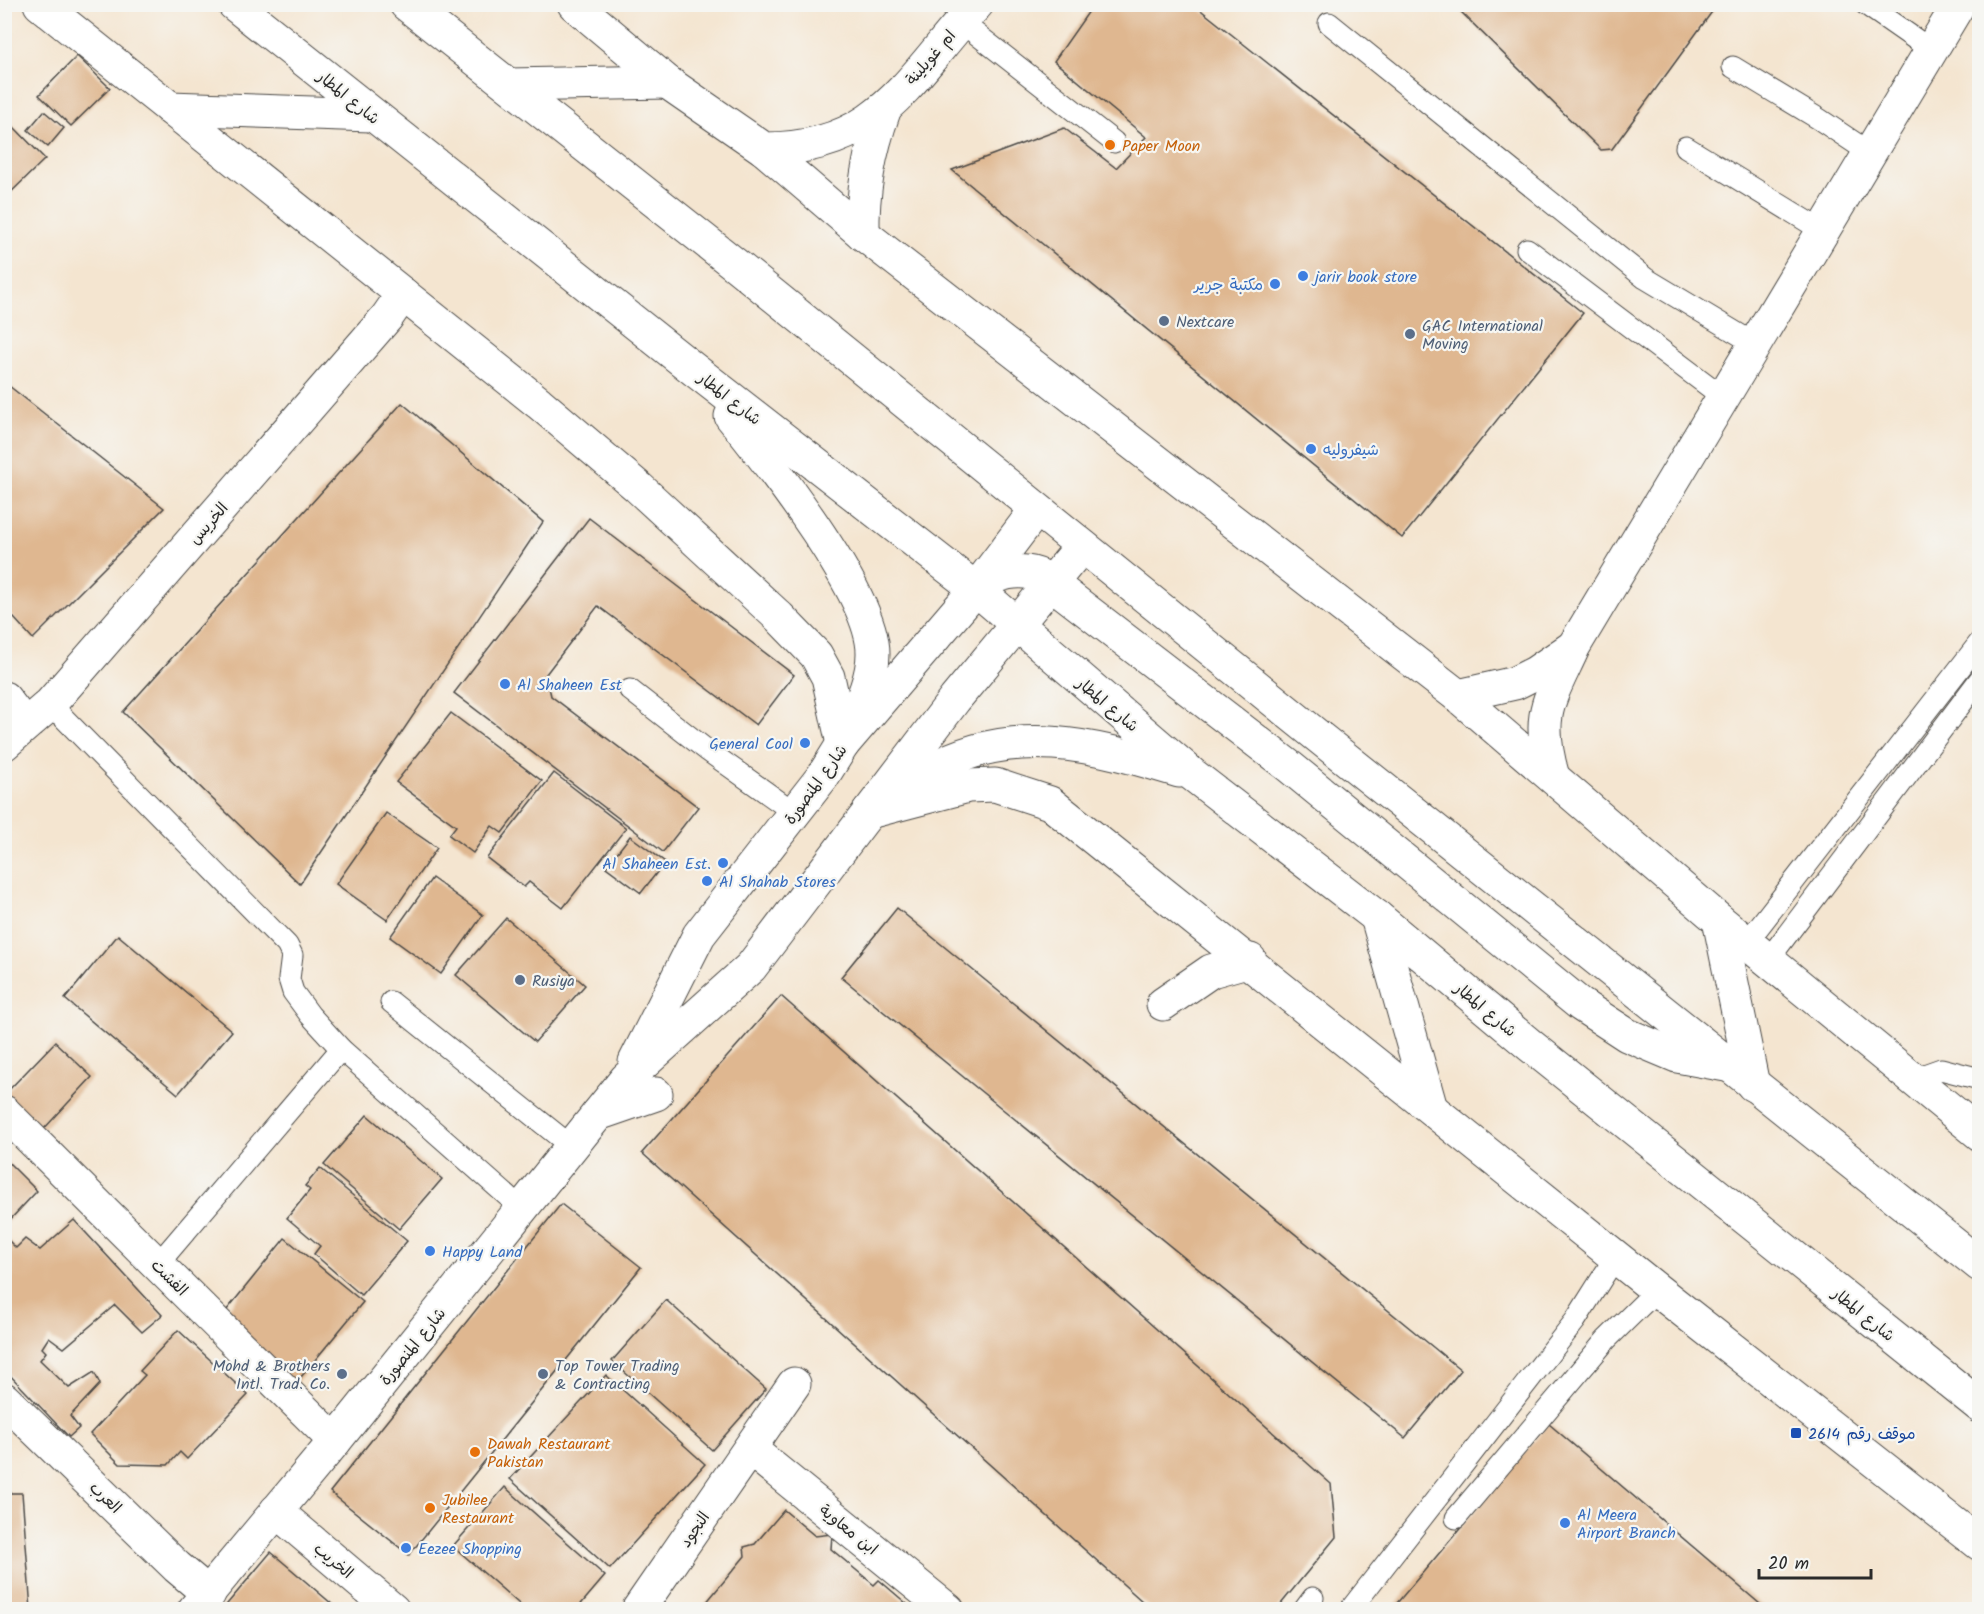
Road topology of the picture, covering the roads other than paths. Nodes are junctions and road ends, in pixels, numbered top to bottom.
1 (40, 4) edge
2 (234, 4) edge
3 (406, 4) edge
4 (574, 4) edge
5 (1864, 4) edge
6 (1959, 4) edge
7 (969, 13) edge
8 (1329, 23) dead end
9 (1931, 50) junction
10 (1733, 67) dead end
11 (667, 82) junction
12 (508, 85) junction
13 (170, 108) junction
14 (884, 111) junction
15 (371, 115) junction
16 (1114, 141) dead end
17 (1686, 147) dead end
18 (764, 149) junction
19 (1870, 153) junction
20 (1823, 231) junction
21 (863, 234) junction
22 (1527, 249) dead end
23 (403, 294) junction
24 (1755, 344) junction
25 (692, 368) junction
26 (1723, 397) junction
27 (1036, 510) junction
28 (1082, 546) junction
29 (1051, 584) junction
30 (976, 589) junction
31 (1016, 625) junction
32 (1980, 642) edge
33 (1574, 646) junction
34 (1980, 679) edge
35 (630, 690) dead end
36 (1458, 696) junction
37 (4, 698) edge
38 (50, 704) junction
39 (14, 734) edge
40 (843, 744) junction
41 (1193, 775) junction
42 (1552, 777) junction
43 (869, 812) junction
44 (795, 813) junction
45 (1377, 917) junction
46 (1719, 920) junction
47 (1757, 951) junction
48 (1250, 960) junction
49 (391, 1002) dead end
50 (1163, 1004) dead end
51 (341, 1049) junction
52 (1742, 1076) junction
53 (626, 1079) junction
54 (1913, 1079) junction
55 (1980, 1079) edge
56 (656, 1094) dead end
57 (1430, 1105) junction
58 (4, 1112) edge
59 (598, 1114) junction
60 (1980, 1134) edge
61 (572, 1147) junction
62 (522, 1209) junction
63 (1616, 1256) junction
64 (157, 1265) junction
65 (1980, 1265) edge
66 (1657, 1290) junction
67 (794, 1384) dead end
68 (4, 1399) edge
69 (1980, 1406) edge
70 (336, 1441) junction
71 (750, 1449) junction
72 (276, 1511) junction
73 (1456, 1518) dead end
74 (1980, 1544) edge
75 (201, 1602) edge
76 (393, 1610) edge
77 (639, 1610) edge
78 (948, 1610) edge
79 (1350, 1610) edge

1 - 13 main road
2 - 15 main road, شارع المطار
3 - 12 main road
4 - 11 main road
5 - 9 lane
6 - 9 main road
7 - 14 main road, ام غويلينة
7 - 16 lane
8 - 24 lane
9 - 19 main road
10 - 19 lane
11 - 12 main road
11 - 18 main road
12 - 27 main road
13 - 15 main road
13 - 23 main road
14 - 18 main road, ام غويلينة
14 - 21 main road, ام غويلينة
15 - 25 main road, شارع المطار
17 - 20 lane
18 - 21 main road
19 - 20 main road
20 - 24 main road
21 - 36 main road
22 - 26 lane
23 - 38 main road, الخريس
23 - 40 main road
24 - 26 main road
25 - 30 main road, شارع المطار
25 - 40 main road
26 - 33 main road
27 - 28 main road
27 - 30 main road, شارع المنصورة
28 - 29 main road, شارع المنصورة
28 - 52 main road
29 - 30 main road
29 - 31 main road, شارع المنصورة
29 - 52 main road
30 - 31 main road, شارع المطار
30 - 40 main road, شارع المنصورة
31 - 41 main road, شارع المطار
31 - 43 main road, شارع المنصورة
32 - 47 lane
33 - 36 main road
33 - 42 main road
34 - 47 lane
35 - 44 lane
36 - 42 main road
37 - 39 main road
38 - 39 main road, الخريس
38 - 51 lane
40 - 44 main road, شارع المنصورة
41 - 43 main road
41 - 45 main road, شارع المطار
42 - 46 main road
43 - 48 main road
43 - 53 main road, شارع المنصورة
44 - 53 main road, شارع المنصورة
45 - 57 main road
45 - 69 main road, شارع المطار
46 - 47 main road
46 - 52 main road
47 - 54 main road
48 - 50 main road
48 - 57 main road
49 - 61 lane
51 - 62 lane
51 - 64 lane
52 - 65 main road
53 - 59 main road, شارع المنصورة
54 - 55 lane
54 - 60 main road
56 - 59 main road
57 - 63 main road
58 - 64 main road, الفشت
59 - 61 main road, شارع المنصورة
61 - 62 main road, شارع المنصورة
62 - 70 main road, شارع المنصورة
63 - 66 main road
63 - 79 lane
64 - 70 main road, الفشت
66 - 73 lane
66 - 74 main road
67 - 71 main road, النجود
68 - 75 main road, العرب
70 - 72 main road, شارع المنصورة
71 - 77 main road, النجود
71 - 78 main road, ابن معاوية
72 - 75 main road, شارع المنصورة
72 - 76 main road, الخريب

